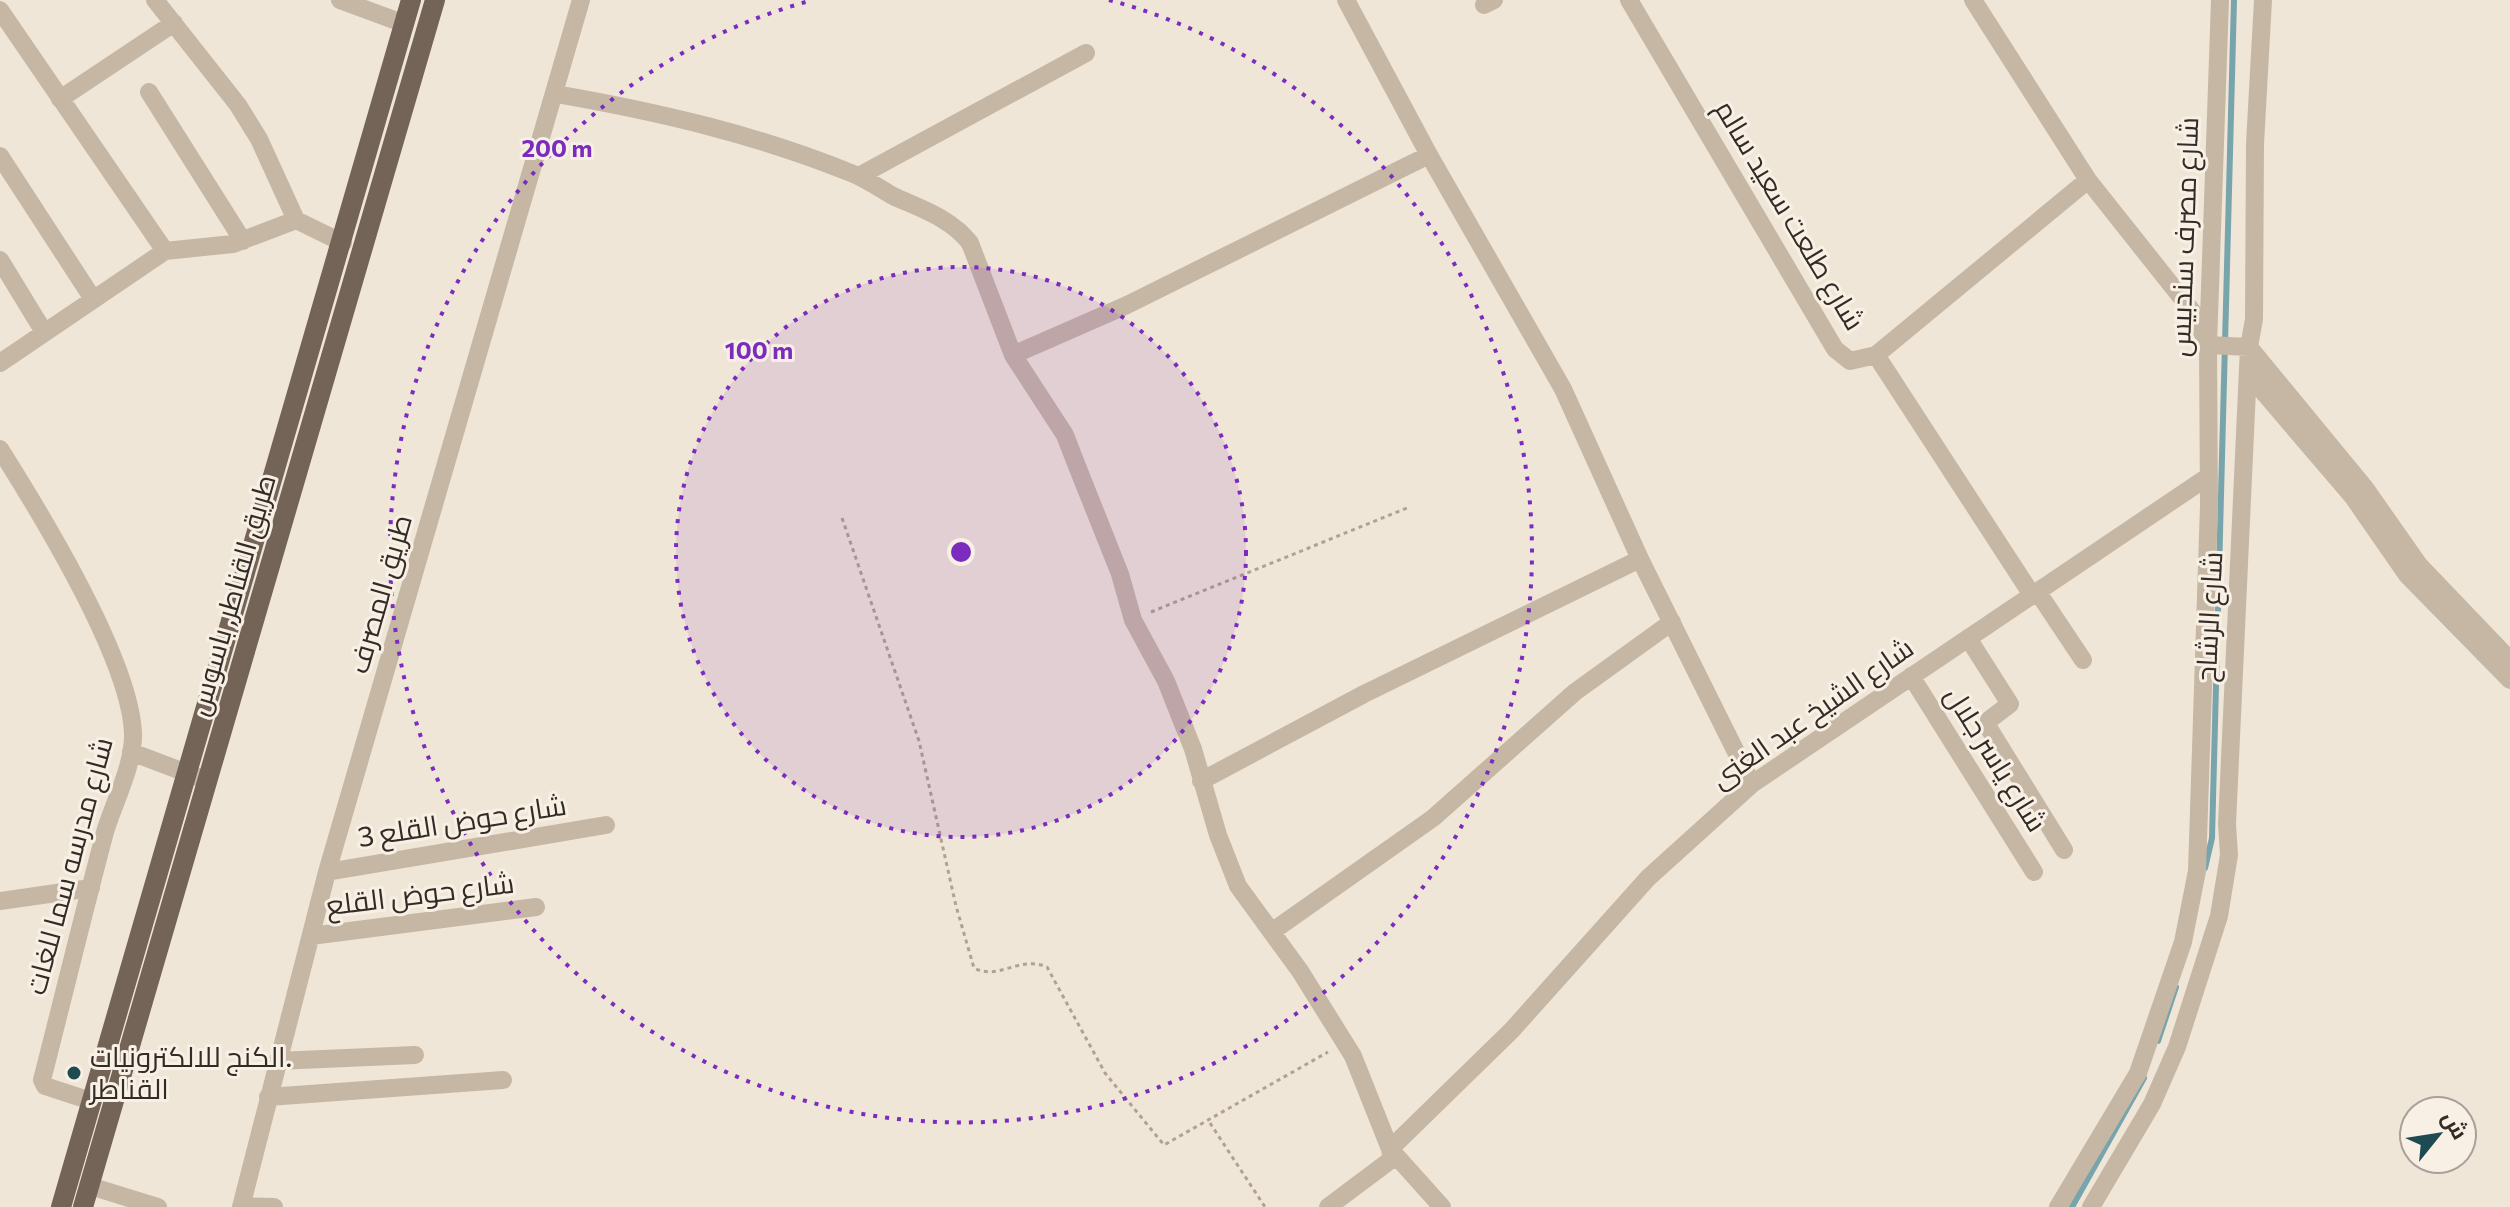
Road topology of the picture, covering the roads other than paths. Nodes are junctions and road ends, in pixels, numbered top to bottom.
1 (155, 0) edge
2 (340, 0) edge
3 (411, 0) edge
4 (435, 0) edge
5 (581, 0) edge
6 (1346, 0) edge
7 (1629, 0) edge
8 (1973, 0) edge
9 (2220, 0) edge
10 (2263, 0) edge
11 (0, 10) edge
12 (174, 23) junction
13 (405, 24) junction
14 (1086, 53) dead end
15 (149, 92) dead end
16 (556, 94) junction
17 (60, 99) junction
18 (1429, 155) junction
19 (0, 156) edge
20 (859, 176) junction
21 (2088, 180) junction
22 (296, 220) junction
23 (243, 241) junction
24 (343, 243) junction
25 (165, 251) junction
26 (0, 260) edge
27 (93, 299) junction
28 (44, 332) junction
29 (2208, 345) junction
30 (2249, 347) junction
31 (1013, 355) junction
32 (1876, 355) junction
33 (0, 363) edge
34 (2248, 374) junction
35 (0, 449) edge
36 (2209, 476) junction
37 (1640, 559) junction
38 (2035, 593) junction
39 (1672, 622) junction
40 (1968, 638) junction
41 (2083, 660) dead end
42 (2510, 660) edge
43 (1911, 676) junction
44 (2510, 680) edge
45 (131, 752) junction
46 (186, 773) junction
47 (207, 780) junction
48 (1201, 781) junction
49 (1752, 784) junction
50 (606, 825) dead end
51 (2064, 850) dead end
52 (327, 872) junction
53 (2034, 872) dead end
54 (91, 888) junction
55 (0, 901) edge
56 (536, 907) dead end
57 (1273, 931) junction
58 (311, 936) junction
59 (415, 1055) dead end
60 (277, 1061) junction
61 (503, 1080) dead end
62 (268, 1097) junction
63 (91, 1101) junction
64 (1390, 1149) junction
65 (90, 1186) junction
66 (241, 1206) edge
67 (61, 1207) edge
68 (83, 1207) edge
69 (158, 1207) edge
70 (274, 1207) edge
71 (1328, 1207) edge
72 (1442, 1207) edge
73 (2058, 1207) edge
74 (2091, 1207) edge

1 - 12 street
2 - 13 street
3 - 13 main road, طريق القناطر, باسوس
4 - 47 main road, طريق القناطر, باسوس
5 - 16 street, طريق المصرف
6 - 18 street
7 - 32 street, شارع طلعت سعيد سالم
8 - 21 street
9 - 29 street, شارع مصرف سندبيس
10 - 30 street, شارع الرشاح
11 - 17 street
12 - 17 street
12 - 22 street
13 - 24 main road, طريق القناطر, باسوس
14 - 20 street
15 - 23 street
16 - 20 street
16 - 52 street, طريق المصرف
17 - 25 street
18 - 31 street
18 - 37 street
19 - 27 street
20 - 31 street
21 - 29 street
21 - 32 street, شارع طلعت سعيد سالم
22 - 23 street
22 - 24 street
23 - 25 street
24 - 46 main road, طريق القناطر, باسوس
25 - 27 street
26 - 28 street
27 - 28 street
28 - 33 street
29 - 30 street
29 - 36 street, شارع مصرف سندبيس
30 - 34 street, شارع الرشاح
30 - 42 street
31 - 48 street
32 - 38 street
34 - 44 street
34 - 74 street, شارع الرشاح
35 - 45 street, شارع مدرسه سما للغات
36 - 38 street, شارع الشيخ عبد الغنى
36 - 73 street, شارع الرشاح
37 - 39 street
37 - 48 street
38 - 40 street, شارع الشيخ عبد الغنى
38 - 41 street
39 - 49 street
39 - 57 street
40 - 43 street, شارع الشيخ عبد الغنى
40 - 51 street
43 - 49 street, شارع الشيخ عبد الغنى
43 - 53 street, شارع ياسر جلال
45 - 46 street
45 - 54 street, شارع مدرسه سما للغات
46 - 47 street
46 - 63 main road, طريق القناطر, باسوس
47 - 65 main road, طريق القناطر, باسوس
48 - 57 street
49 - 64 street, شارع الشيخ عبد الغنى
50 - 52 street, شارع حوض القلع 3
52 - 58 street, طريق المصرف
54 - 55 street
54 - 63 street, شارع مدرسه سما للغات
56 - 58 street, شارع حوض القلع
57 - 64 street
58 - 60 street, طريق المصرف
59 - 60 street
60 - 62 street, طريق المصرف
61 - 62 street
62 - 66 street, طريق المصرف
63 - 67 main road, طريق القناطر, باسوس
64 - 71 street, شارع الشيخ عبد الغنى
64 - 72 street
65 - 68 main road, طريق القناطر, باسوس
65 - 69 street
66 - 70 street

